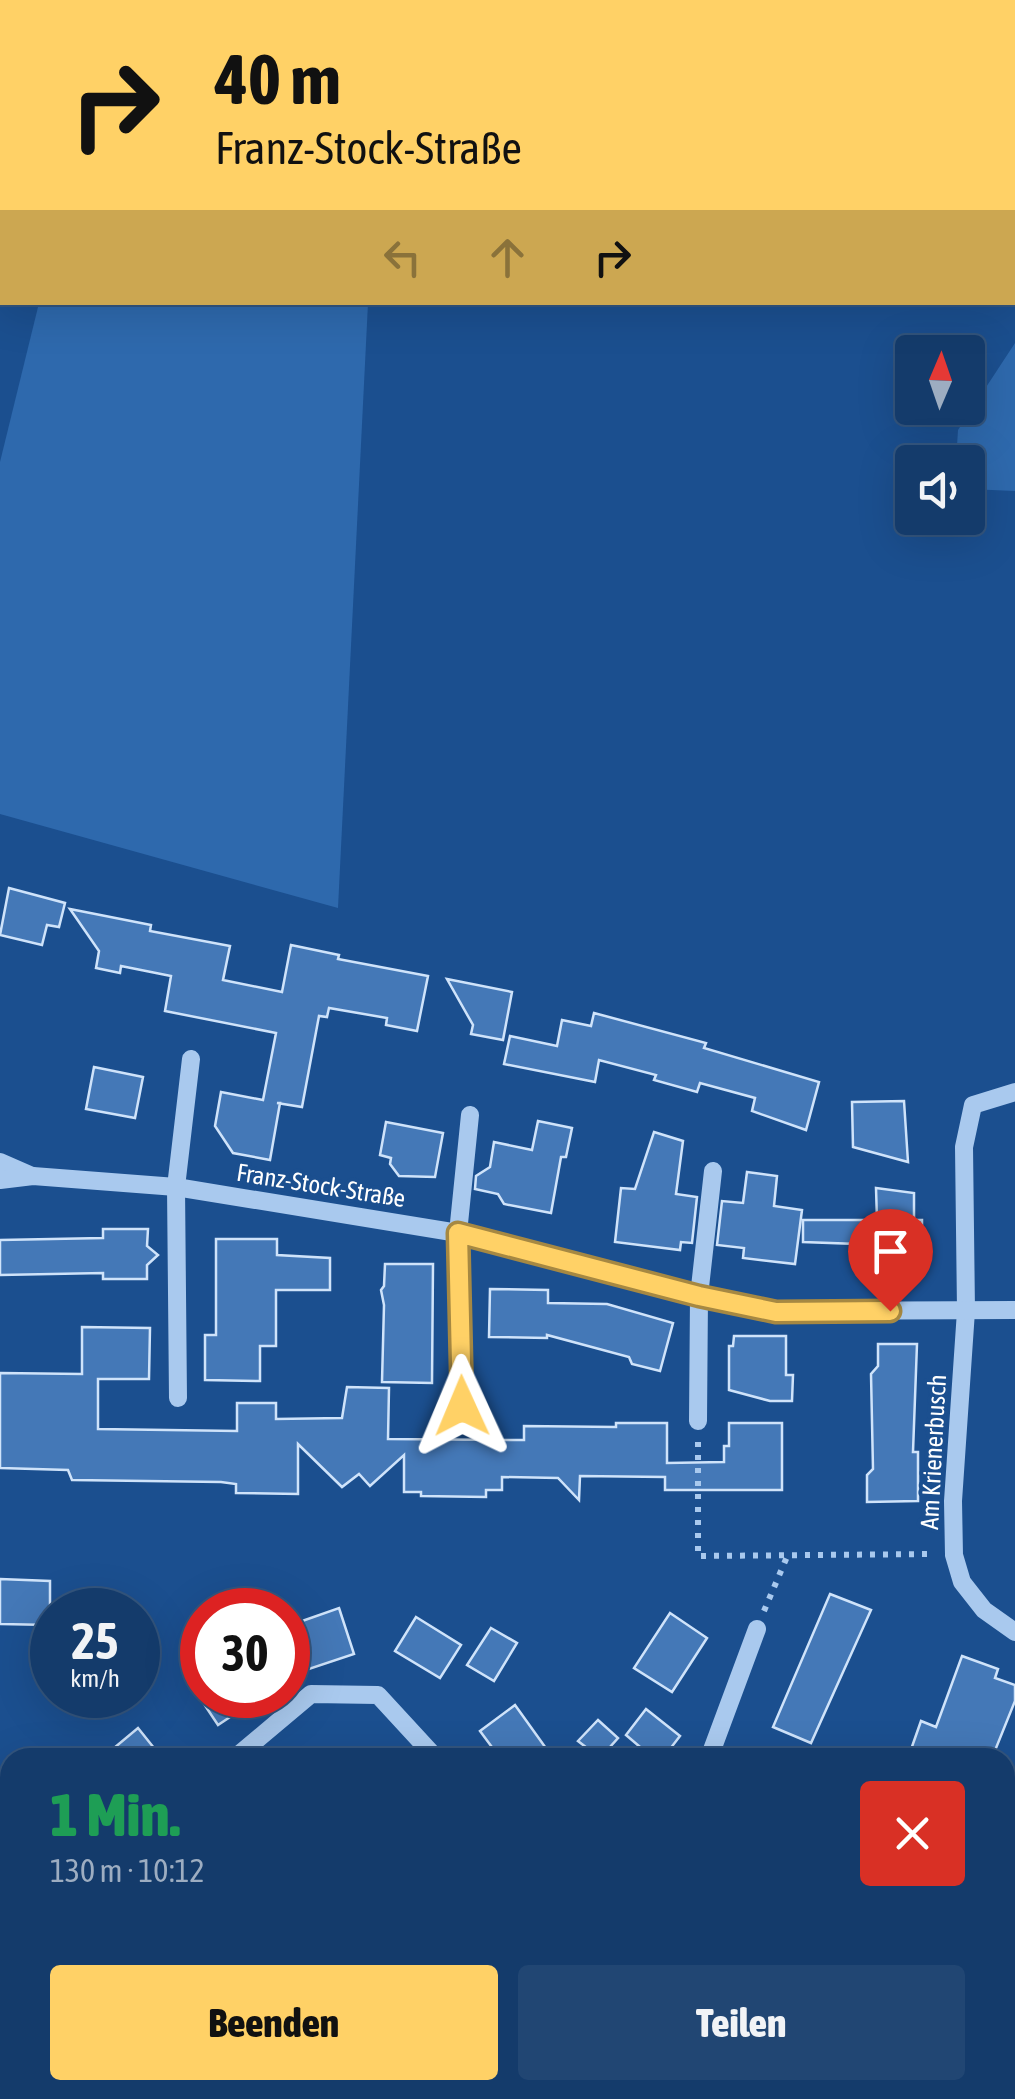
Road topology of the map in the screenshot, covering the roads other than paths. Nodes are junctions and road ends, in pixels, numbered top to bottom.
1 (191, 1059) dead end
2 (1015, 1092) edge
3 (470, 1115) dead end
4 (0, 1162) edge
5 (713, 1171) dead end
6 (33, 1176) junction
7 (0, 1180) edge
8 (176, 1187) junction
9 (458, 1233) junction
10 (699, 1296) junction
11 (1015, 1310) edge
12 (966, 1311) junction
13 (178, 1398) dead end
14 (462, 1406) dead end
15 (698, 1421) road end
16 (757, 1629) road end
17 (1015, 1631) edge
18 (247, 1748) edge
19 (427, 1748) edge
20 (713, 1748) edge

1 - 8 street
2 - 12 street, Am Krienerbusch
3 - 9 street
4 - 6 street, Franz-Stock-Straße
5 - 10 street
6 - 7 street, Franz-Stock-Straße
6 - 8 street, Franz-Stock-Straße
8 - 9 street, Franz-Stock-Straße
8 - 13 street
9 - 10 street, Franz-Stock-Straße
9 - 14 street
10 - 12 street, Franz-Stock-Straße
10 - 15 street
11 - 12 street, Franz-Stock-Straße
12 - 17 street, Am Krienerbusch
16 - 20 street
18 - 19 street

